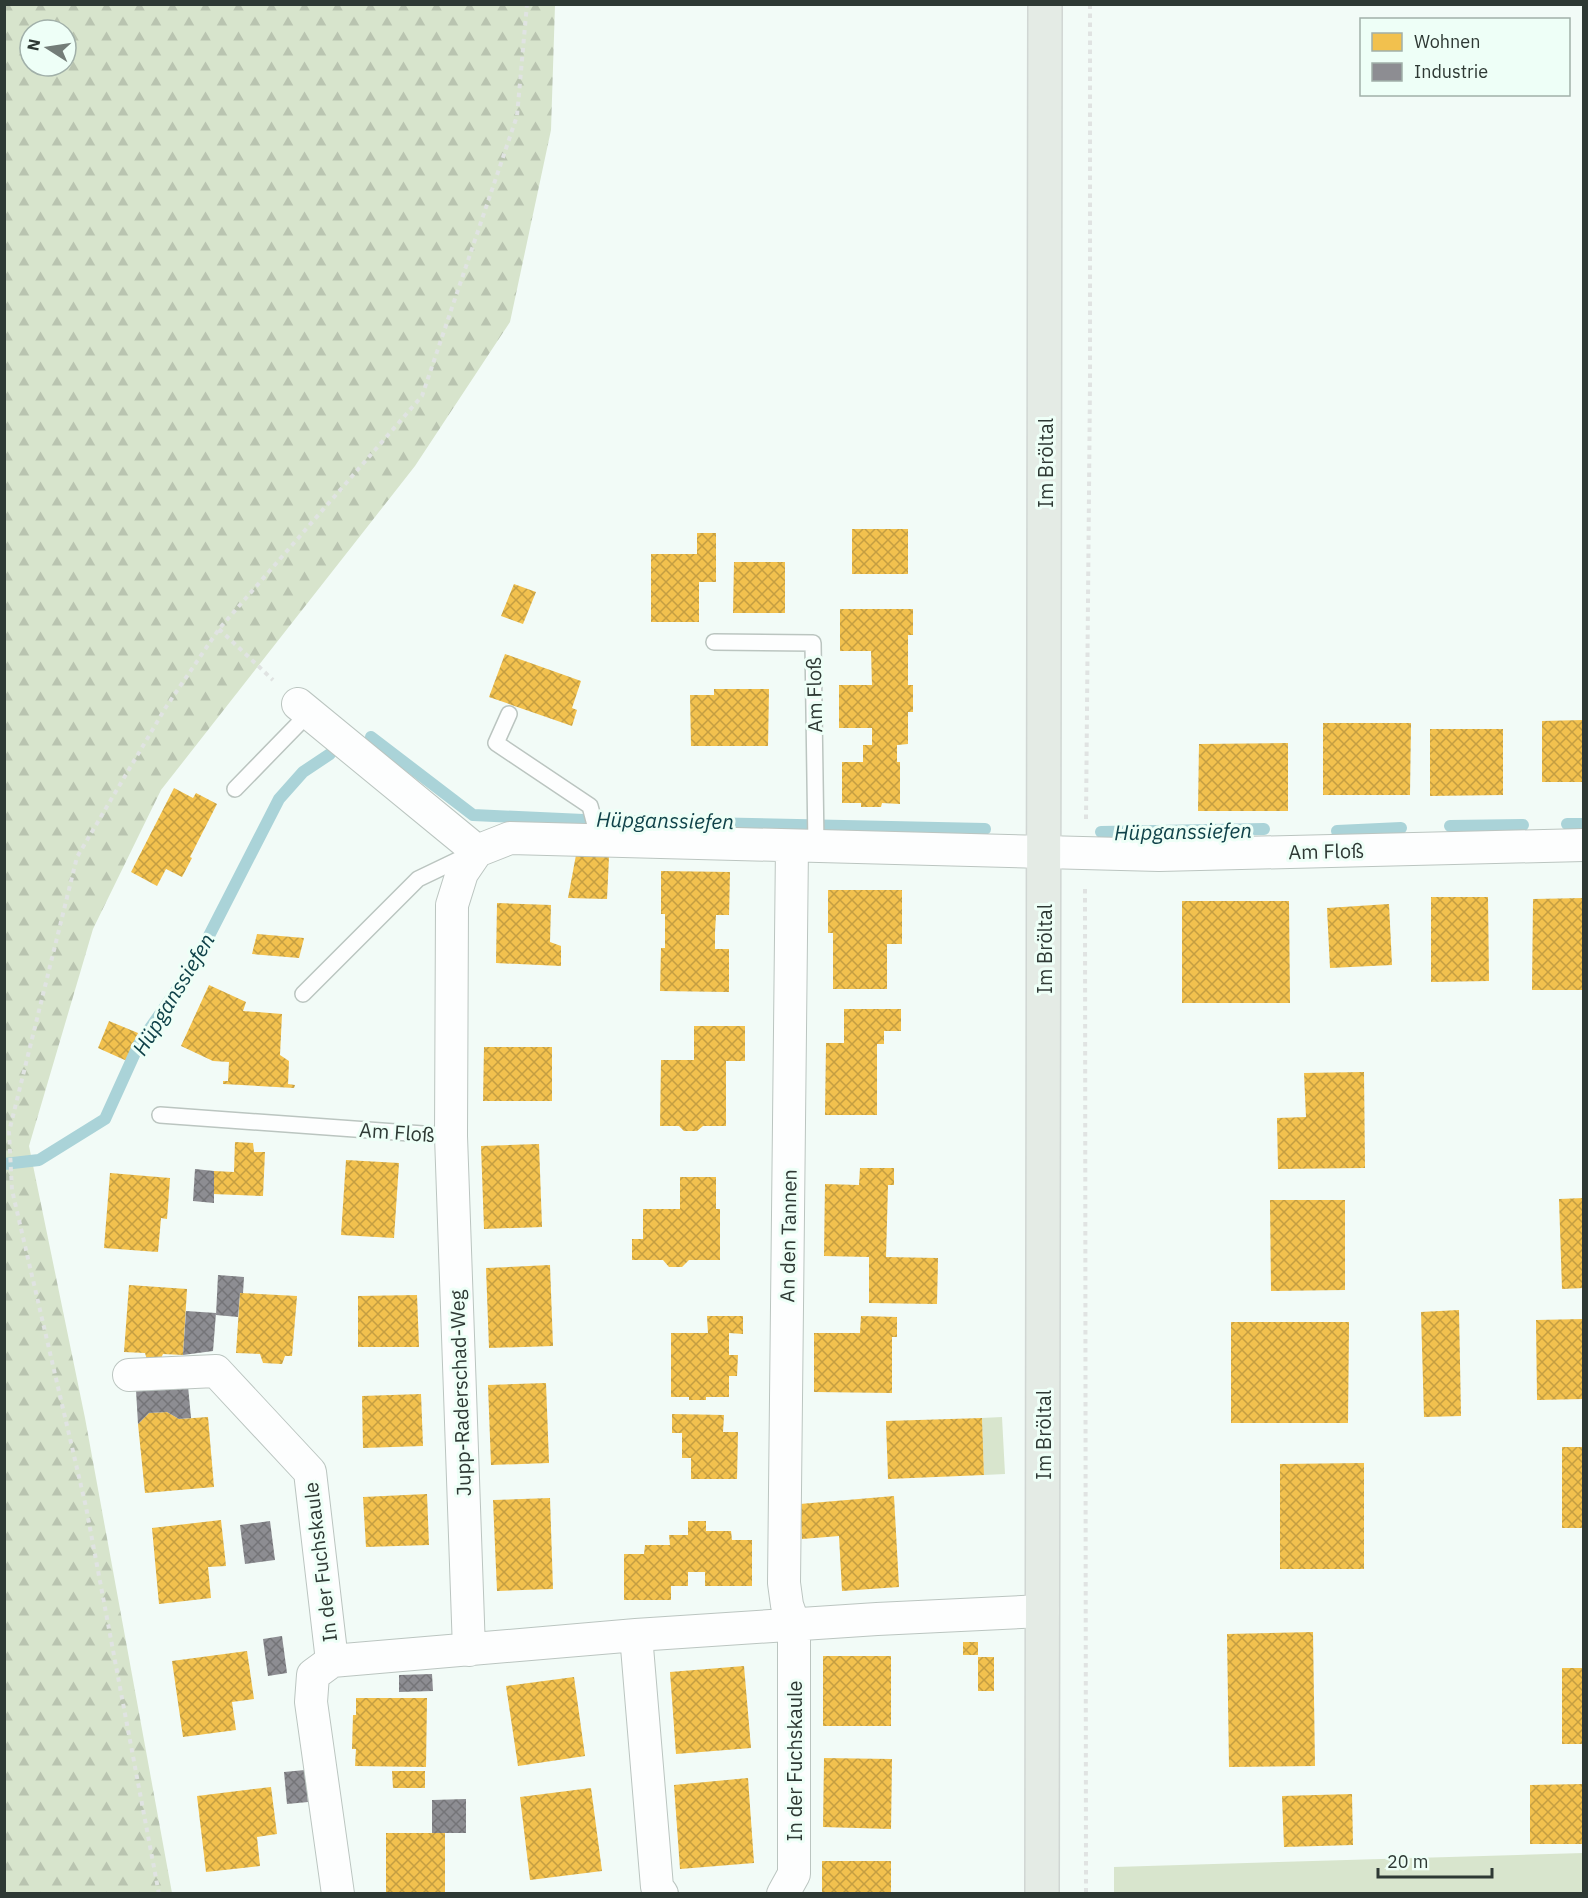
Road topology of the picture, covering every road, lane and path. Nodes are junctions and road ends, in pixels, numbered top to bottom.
1 (527, 4) edge
2 (1045, 4) edge
3 (1090, 4) edge
4 (219, 629) junction
5 (714, 642) dead end
6 (303, 709) junction
7 (509, 714) dead end
8 (236, 789) dead end
9 (599, 840) junction
10 (1584, 845) edge
11 (804, 846) junction
12 (477, 851) junction
13 (1044, 851) junction
14 (1085, 852) junction
15 (303, 994) dead end
16 (160, 1115) dead end
17 (451, 1136) junction
18 (129, 1375) dead end
19 (1043, 1611) junction
20 (794, 1625) junction
21 (636, 1635) junction
22 (469, 1650) junction
23 (332, 1661) junction
24 (159, 1893) edge
25 (338, 1893) edge
26 (662, 1893) edge
27 (783, 1893) edge
28 (1042, 1893) edge
29 (1086, 1893) edge

1 - 4 path
2 - 13 main road, Im Bröltal
3 - 14 path
4 - 6 path
4 - 24 path
5 - 11 lane, Am Floß
6 - 8 lane
6 - 12 street
7 - 9 lane
9 - 11 street, Am Floß
9 - 12 street, Am Floß
10 - 14 street, Am Floß
11 - 13 street, Am Floß
11 - 20 street, An den Tannen
12 - 15 lane, Am Floß
12 - 17 street, Am Floß
13 - 14 street, Am Floß
13 - 19 main road, Im Bröltal
14 - 29 path
16 - 17 lane, Am Floß
17 - 22 street, Jupp-Raderschad-Weg
18 - 23 street, In der Fuchskaule
19 - 20 street, In der Fuchskaule
19 - 28 main road, Im Bröltal
20 - 21 street, In der Fuchskaule
20 - 27 street, In der Fuchskaule
21 - 22 street, In der Fuchskaule
21 - 26 street
22 - 23 street, In der Fuchskaule
23 - 25 street, In der Fuchskaule

